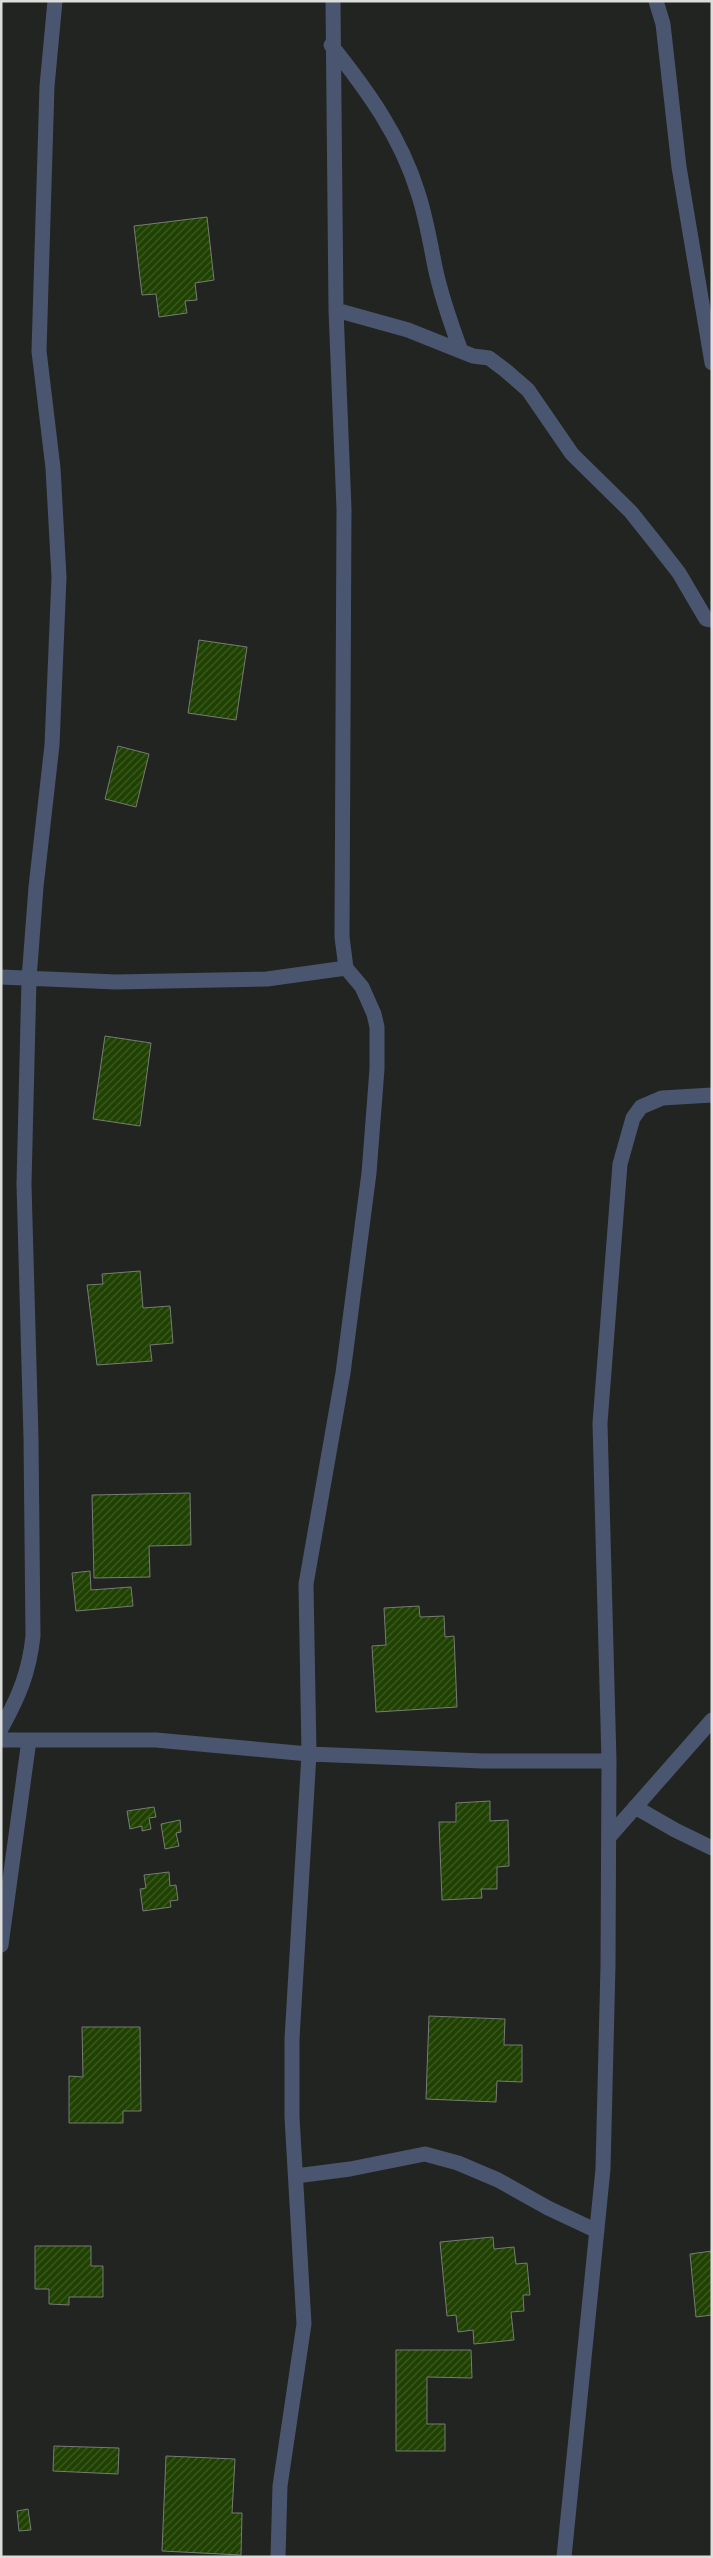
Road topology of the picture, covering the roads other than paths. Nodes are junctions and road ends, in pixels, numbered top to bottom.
1 (55, 1) edge
2 (333, 1) edge
3 (656, 1) edge
4 (332, 45) junction
5 (336, 310) junction
6 (461, 351) junction
7 (712, 363) edge
8 (712, 620) edge
9 (346, 968) junction
10 (1, 978) edge
11 (29, 979) junction
12 (712, 1094) edge
13 (712, 1720) edge
14 (1, 1729) edge
15 (1, 1740) edge
16 (29, 1740) junction
17 (309, 1754) junction
18 (609, 1761) junction
19 (635, 1807) junction
20 (609, 1837) junction
21 (712, 1848) edge
22 (1, 1945) edge
23 (296, 2176) junction
24 (597, 2231) junction
25 (278, 2557) edge
26 (564, 2557) edge

1 - 11 street
2 - 4 street
3 - 7 street
4 - 5 street
4 - 6 street
5 - 6 street
5 - 9 street
6 - 8 street
9 - 11 street
9 - 17 street
10 - 11 street
11 - 14 street
12 - 18 street
13 - 19 street
15 - 16 street
16 - 17 street
16 - 22 street
17 - 18 street
17 - 23 street
18 - 20 street
19 - 20 street
19 - 21 street
20 - 24 street
23 - 24 street
23 - 25 street
24 - 26 street

